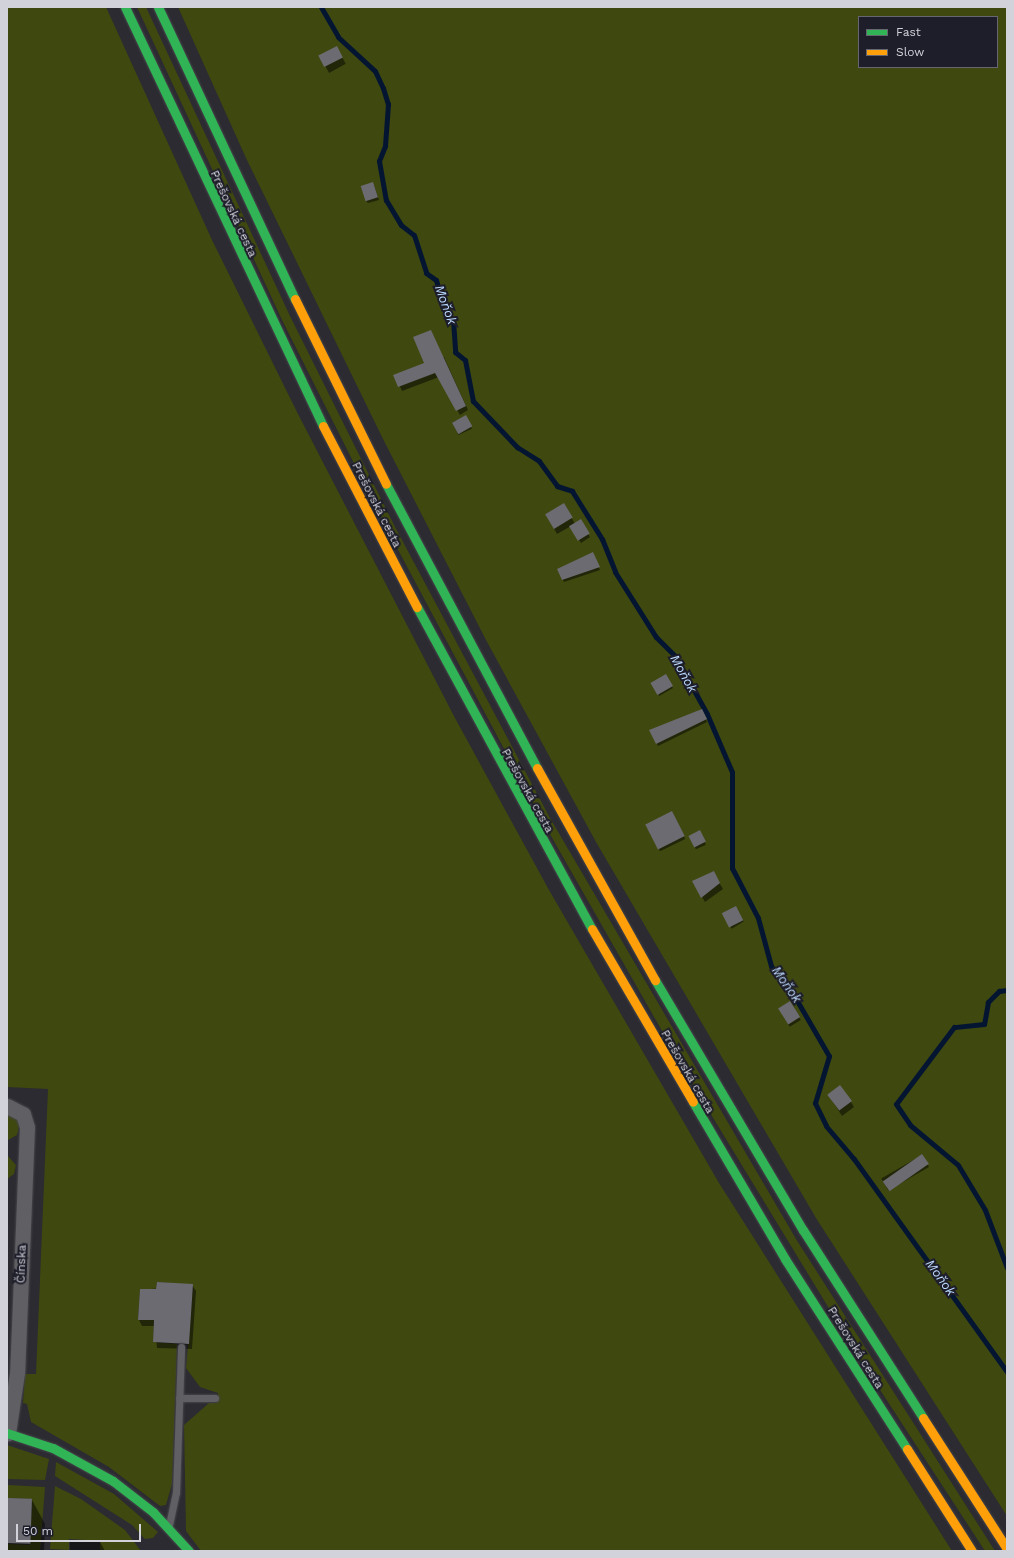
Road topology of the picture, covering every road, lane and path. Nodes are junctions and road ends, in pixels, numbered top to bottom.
1 (124, 7) edge
2 (158, 7) edge
3 (7, 1106) edge
4 (181, 1347) dead end
5 (180, 1398) junction
6 (215, 1398) dead end
7 (8, 1433) edge
8 (168, 1527) junction
9 (1007, 1549) edge
10 (189, 1551) edge
11 (972, 1551) edge

1 - 11 main road, Prešovská cesta
2 - 9 main road, Prešovská cesta
3 - 7 street, Čínska
4 - 5 lane
5 - 6 lane
5 - 8 lane
7 - 8 main road
8 - 10 main road

